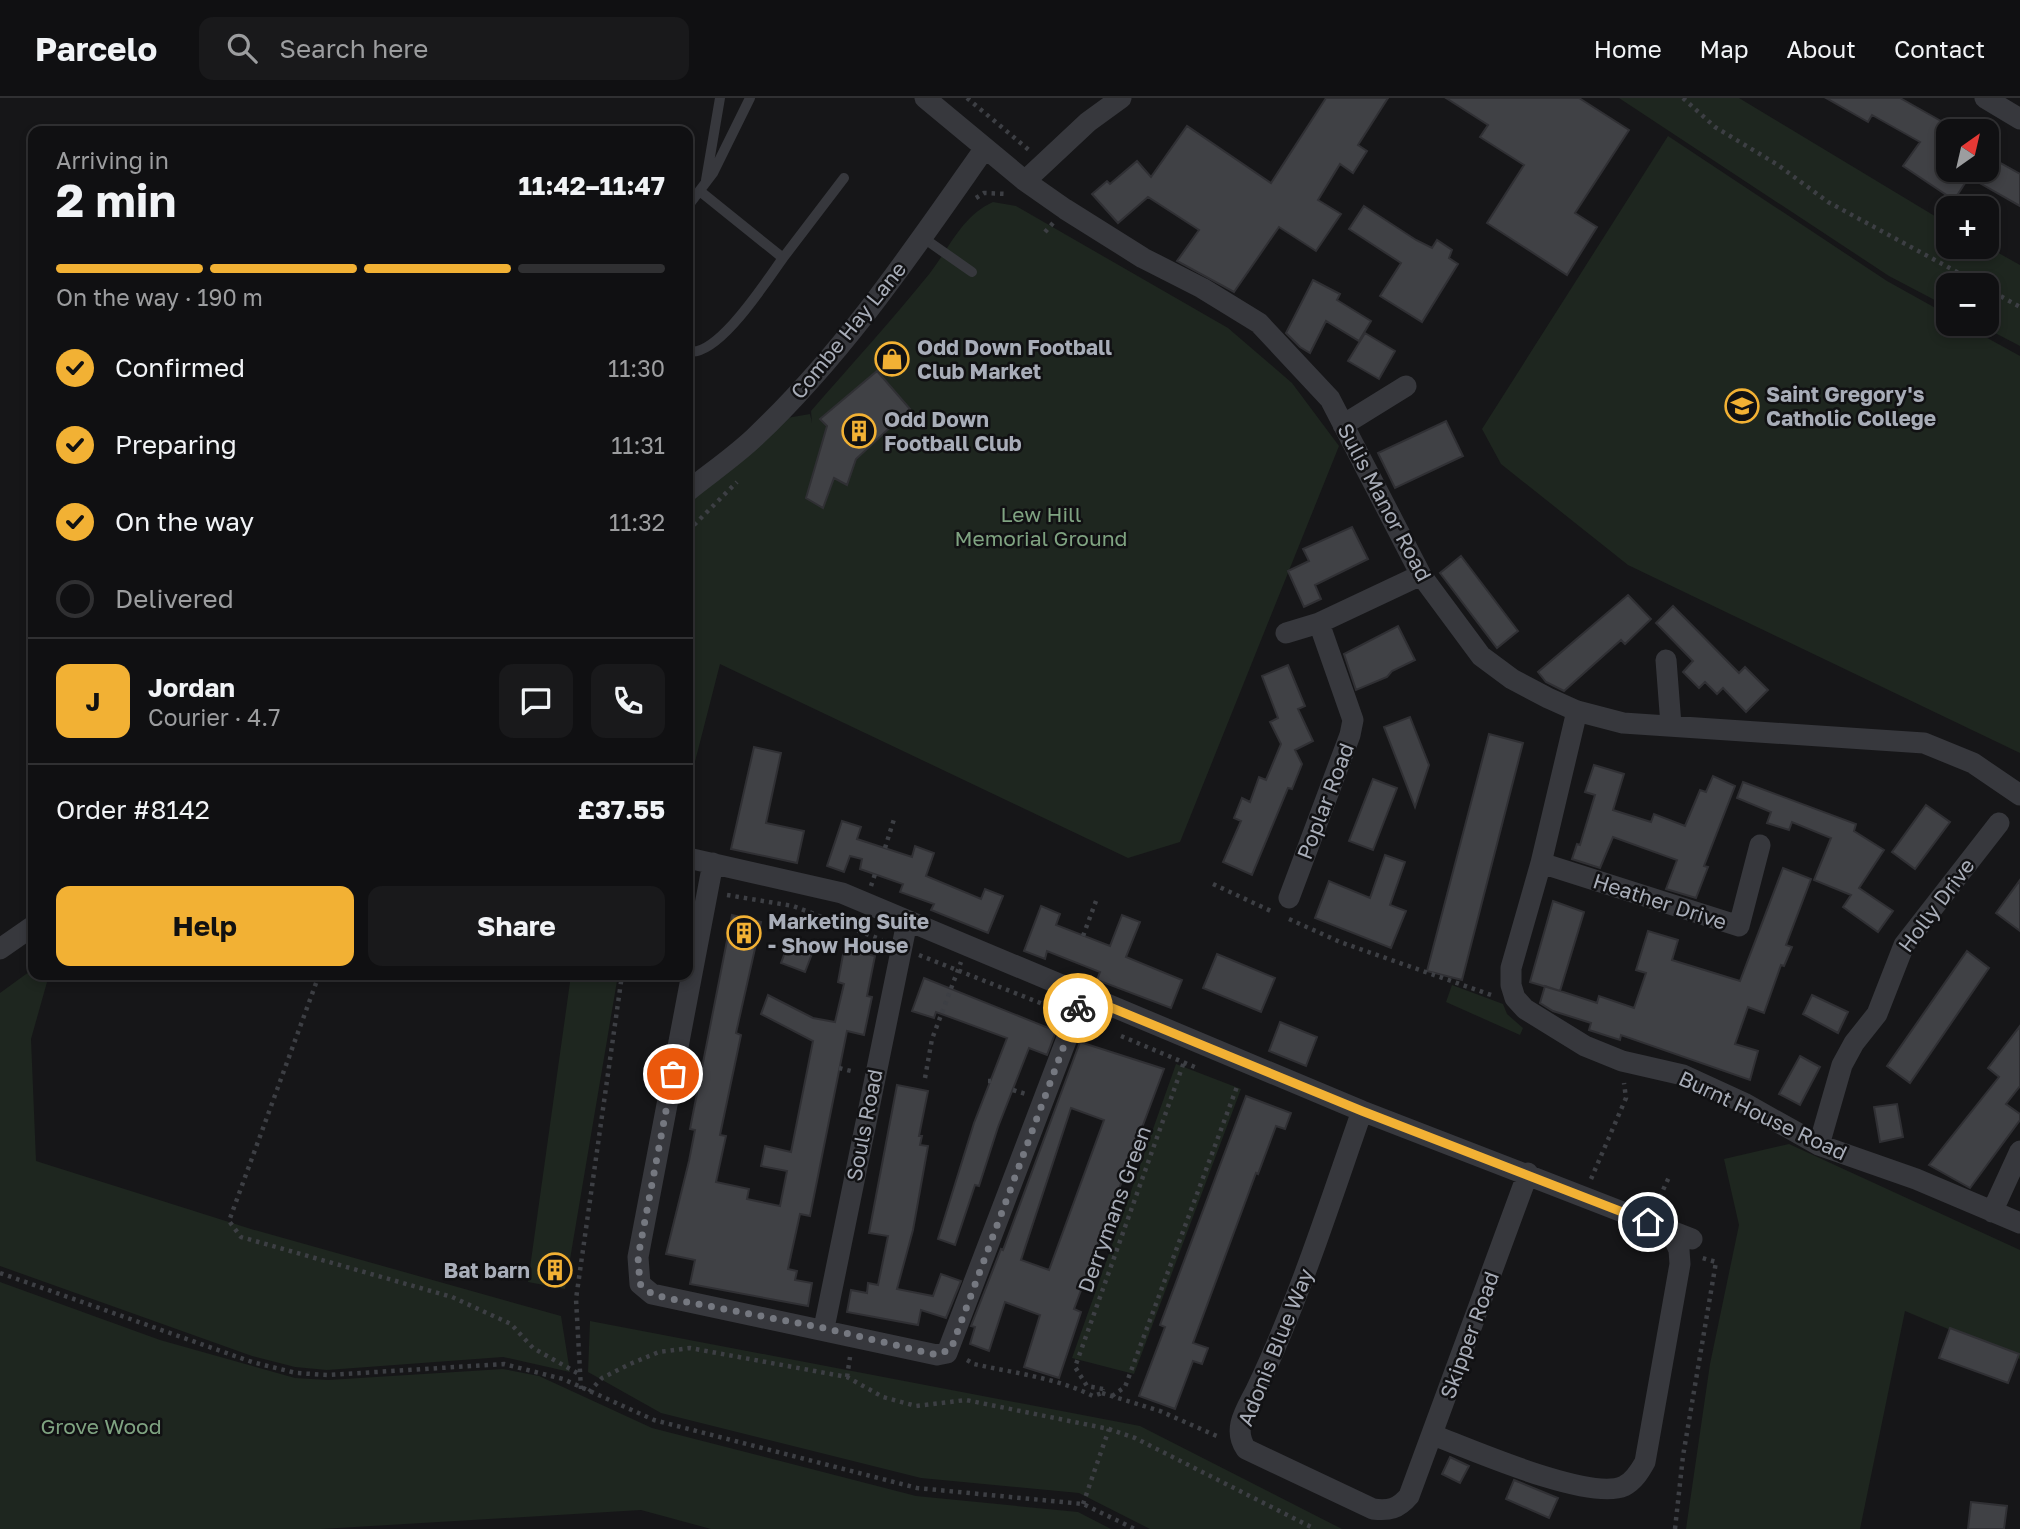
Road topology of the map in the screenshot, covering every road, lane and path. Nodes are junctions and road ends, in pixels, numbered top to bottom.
1 (720, 98) edge
2 (750, 98) edge
3 (908, 98) edge
4 (925, 98) edge
5 (967, 98) edge
6 (1121, 98) edge
7 (1683, 98) edge
8 (1984, 98) edge
9 (2020, 118) edge
10 (956, 123) junction
11 (985, 148) junction
12 (1043, 162) junction
13 (844, 178) dead end
14 (1025, 181) junction
15 (695, 199) edge
16 (922, 237) junction
17 (783, 258) junction
18 (972, 272) dead end
19 (1959, 273) edge
20 (1999, 295) edge
21 (2020, 306) edge
22 (693, 350) edge
23 (1406, 386) dead end
24 (1343, 425) junction
25 (693, 487) edge
26 (1421, 575) junction
27 (1319, 623) junction
28 (1286, 633) dead end
29 (1666, 660) dead end
30 (1577, 711) junction
31 (1671, 725) junction
32 (2020, 795) edge
33 (895, 816) dead end
34 (1999, 823) dead end
35 (1760, 845) dead end
36 (885, 848) dead end
37 (693, 859) edge
38 (713, 863) junction
39 (1541, 863) junction
40 (1213, 884) dead end
41 (1289, 898) dead end
42 (1096, 901) dead end
43 (907, 922) junction
44 (28, 930) edge
45 (1083, 936) dead end
46 (966, 947) junction
47 (0, 950) edge
48 (693, 968) edge
49 (317, 980) edge
50 (621, 980) edge
51 (691, 980) edge
52 (1083, 996) junction
53 (1516, 998) junction
54 (1622, 1061) junction
55 (1184, 1062) dead end
56 (925, 1078) dead end
57 (1238, 1084) dead end
58 (1362, 1111) junction
59 (1819, 1145) junction
60 (2020, 1151) edge
61 (1528, 1173) junction
62 (1670, 1175) dead end
63 (1584, 1196) junction
64 (1992, 1212) junction
65 (1648, 1222) junction
66 (2020, 1223) edge
67 (1686, 1244) junction
68 (0, 1273) edge
69 (824, 1328) junction
70 (949, 1351) junction
71 (579, 1374) junction
72 (581, 1389) junction
73 (589, 1392) junction
74 (1102, 1393) junction
75 (1112, 1396) junction
76 (1109, 1429) junction
77 (1433, 1435) junction
78 (1246, 1449) junction
79 (1409, 1496) joint
80 (1083, 1504) junction
81 (1135, 1529) edge
82 (1315, 1529) edge
83 (1675, 1529) edge

1 - 15 lane
2 - 15 lane
3 - 10 street, Sulis Manor Road
4 - 10 street, Sulis Manor Road
5 - 12 path
6 - 12 street
7 - 19 path
8 - 9 street
10 - 11 street, Sulis Manor Road
11 - 14 street, Sulis Manor Road
11 - 16 street, Combe Hay Lane
12 - 14 street
13 - 17 lane
14 - 24 street, Sulis Manor Road
15 - 17 lane
16 - 18 lane
16 - 25 street, Combe Hay Lane
17 - 22 lane
20 - 21 path
23 - 24 street
24 - 26 street, Sulis Manor Road
26 - 27 street
26 - 30 street, Sulis Manor Road
27 - 28 street
27 - 41 street, Poplar Road
29 - 31 street
30 - 31 street, Sulis Manor Road
30 - 39 street
31 - 32 street, Sulis Manor Road
33 - 36 path
34 - 59 street, Holly Drive
35 - 39 street, Heather Drive
37 - 38 street
38 - 43 street
38 - 48 street
39 - 53 street
40 - 53 path
42 - 45 path
43 - 46 street
43 - 69 street, Souls Road
44 - 47 street
46 - 52 street
46 - 56 path
49 - 71 path
50 - 71 path
51 - 69 street
52 - 58 street
52 - 70 street
53 - 54 street, Burnt House Road
54 - 59 street, Burnt House Road
54 - 63 path
55 - 74 path, Derrymans Green
57 - 75 path
58 - 61 street
58 - 78 street, Adonis Blue Way
59 - 64 street, Burnt House Road
60 - 64 street
61 - 63 street
61 - 77 street, Skipper Road
62 - 65 path
63 - 65 street
64 - 66 street, Burnt House Road
65 - 67 street
67 - 77 street
67 - 83 path
68 - 72 path
69 - 70 street
70 - 74 path
71 - 72 path
72 - 73 path
73 - 76 path
73 - 80 path
74 - 75 path
75 - 78 path
76 - 80 path
76 - 82 path
77 - 79 street, Skipper Road
78 - 79 street, Adonis Blue Way
80 - 81 path

